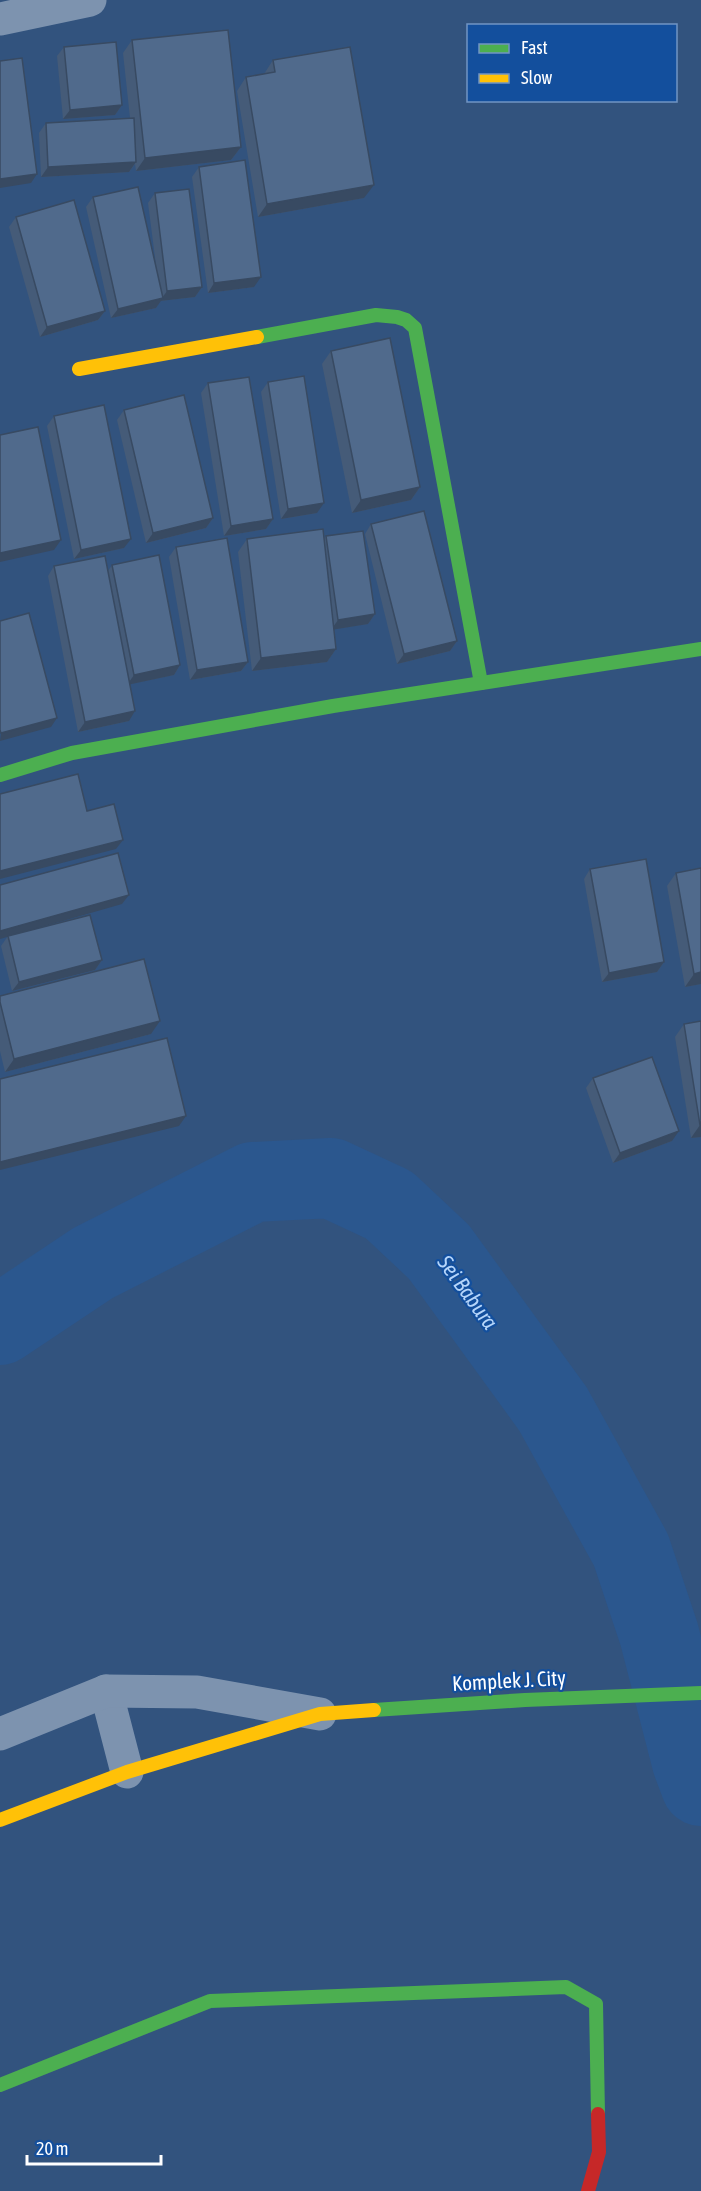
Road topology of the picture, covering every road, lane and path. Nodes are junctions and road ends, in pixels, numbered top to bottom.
1 (90, 0) edge
2 (0, 19) edge
3 (79, 369) dead end
4 (701, 650) edge
5 (481, 683) junction
6 (0, 775) edge
7 (106, 1691) junction
8 (701, 1693) edge
9 (320, 1714) junction
10 (0, 1734) edge
11 (127, 1772) junction
12 (0, 1820) edge
13 (0, 2085) edge
14 (588, 2191) edge

1 - 2 street
3 - 5 street
4 - 5 street
5 - 6 street
7 - 9 street
7 - 10 street
7 - 11 street
8 - 9 street, Komplek J. City
9 - 11 street, Komplek J. City
11 - 12 street, Komplek J. City
13 - 14 street

